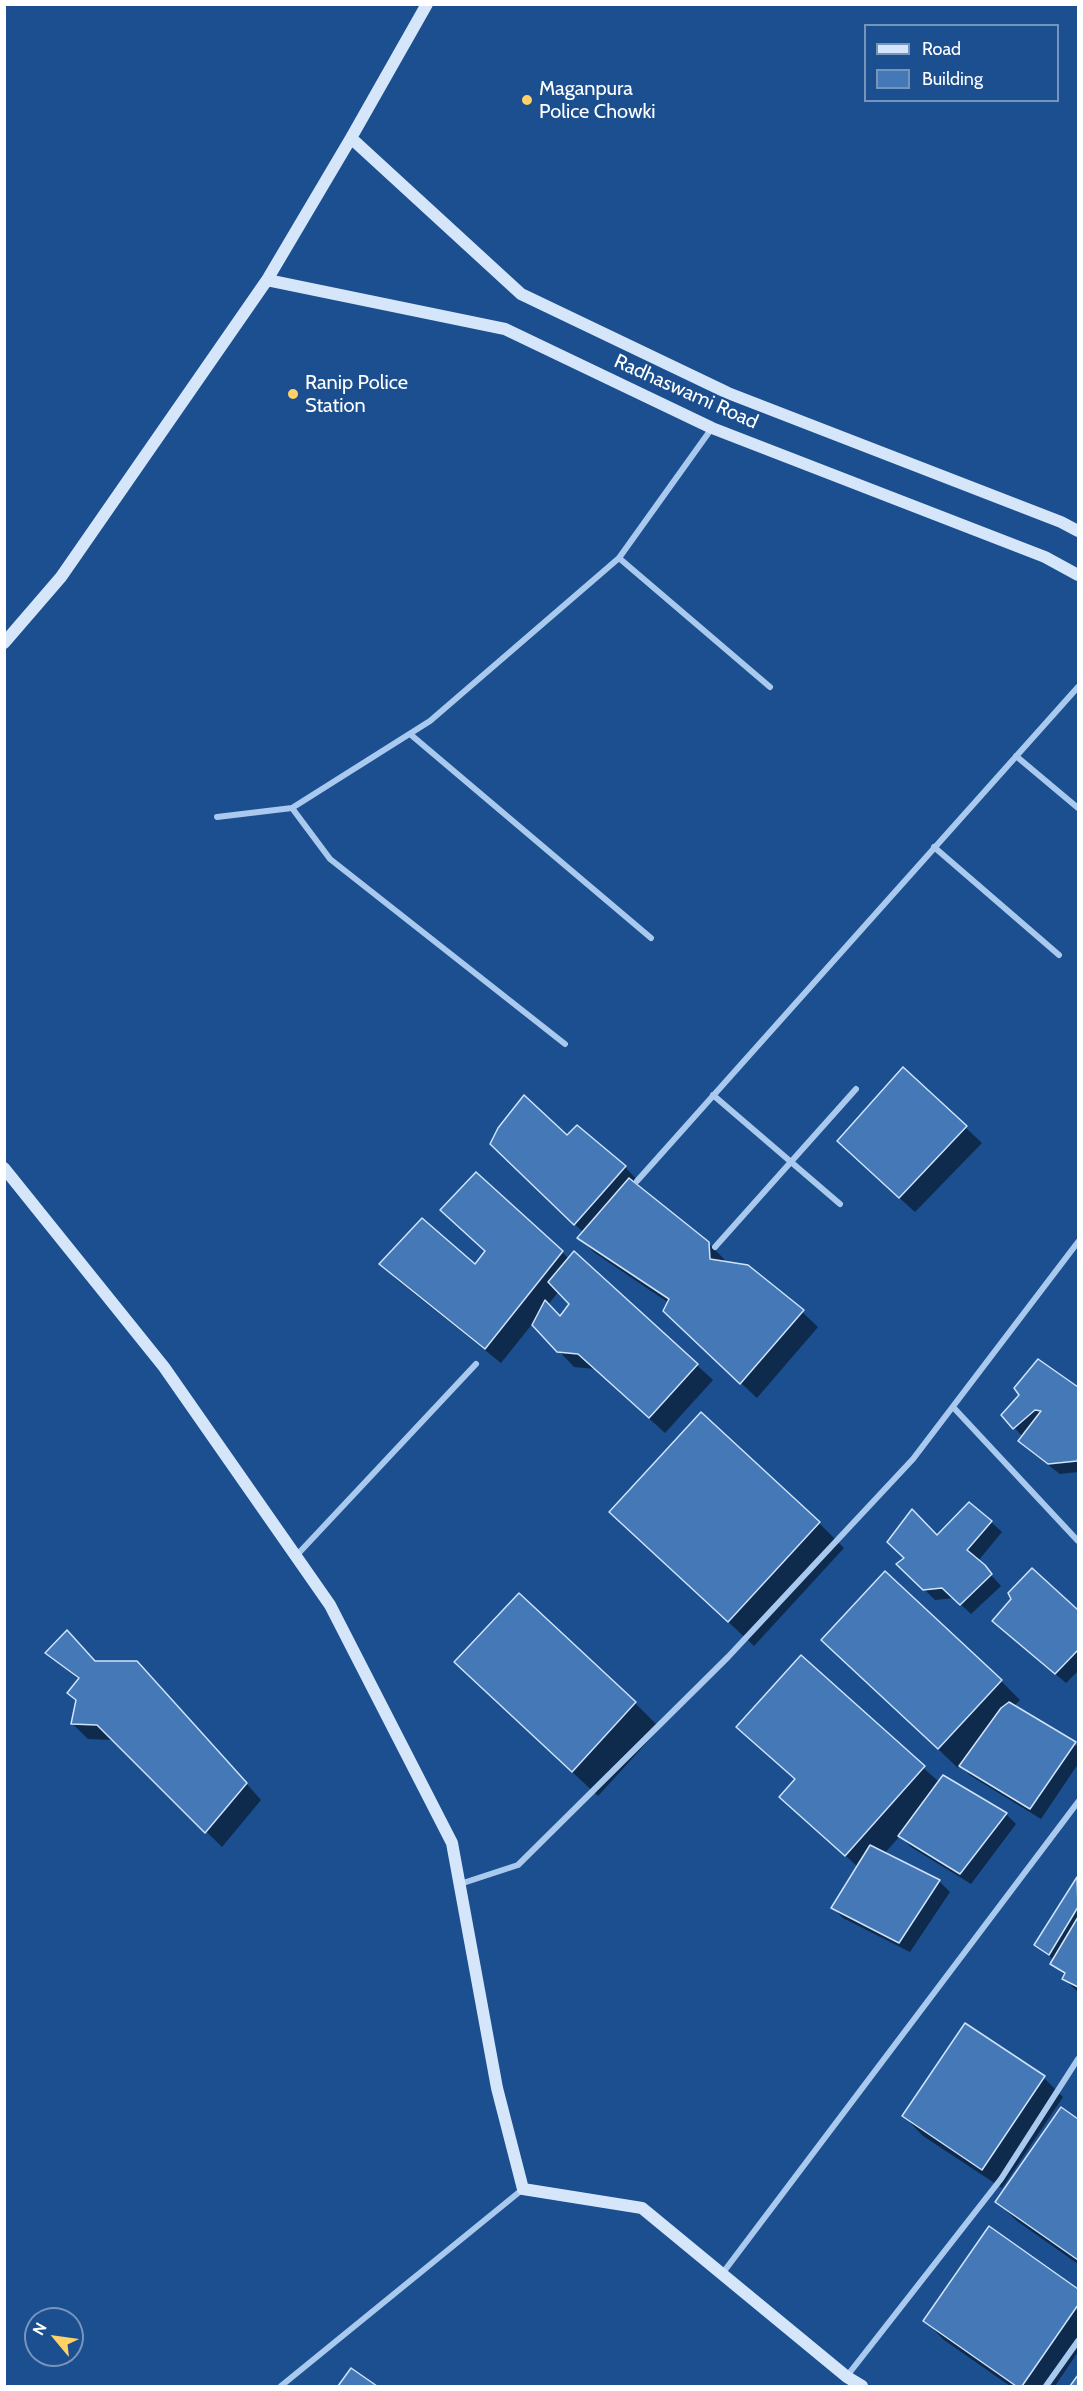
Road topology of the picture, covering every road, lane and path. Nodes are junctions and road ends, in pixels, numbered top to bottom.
1 (427, 4) edge
2 (351, 138) junction
3 (267, 280) junction
4 (712, 428) junction
5 (1078, 531) edge
6 (619, 558) junction
7 (1078, 575) edge
8 (4, 643) edge
9 (770, 687) dead end
10 (1078, 687) edge
11 (410, 734) junction
12 (1016, 756) junction
13 (292, 808) junction
14 (1078, 808) edge
15 (217, 817) dead end
16 (934, 848) junction
17 (651, 938) dead end
18 (1059, 955) dead end
19 (565, 1044) dead end
20 (856, 1089) dead end
21 (713, 1095) junction
22 (791, 1162) junction
23 (4, 1168) edge
24 (637, 1181) dead end
25 (840, 1204) dead end
26 (1078, 1242) edge
27 (715, 1247) dead end
28 (476, 1364) dead end
29 (954, 1407) junction
30 (1078, 1541) edge
31 (296, 1556) junction
32 (1078, 1802) edge
33 (460, 1884) junction
34 (1078, 2059) edge
35 (523, 2189) junction
36 (722, 2274) junction
37 (1078, 2341) edge
38 (846, 2377) junction
39 (281, 2386) edge
40 (862, 2386) edge
41 (1046, 2386) edge

1 - 2 street
2 - 3 street
2 - 5 street, Radhaswami Road
3 - 4 street, Radhaswami Road
3 - 8 street
4 - 6 street
4 - 7 street, Radhaswami Road
6 - 9 street
6 - 11 street
10 - 12 street
11 - 13 street
11 - 17 street
12 - 14 street
12 - 16 street
13 - 15 street
13 - 19 street
16 - 18 street
16 - 21 street
20 - 22 street
21 - 22 street
21 - 24 street
22 - 25 street
22 - 27 street
23 - 31 street
26 - 29 street
28 - 31 street
29 - 30 street
29 - 33 street
31 - 33 street
32 - 36 street
33 - 35 street
34 - 38 street
35 - 36 street
35 - 39 street
36 - 38 street
37 - 41 street
38 - 40 street

